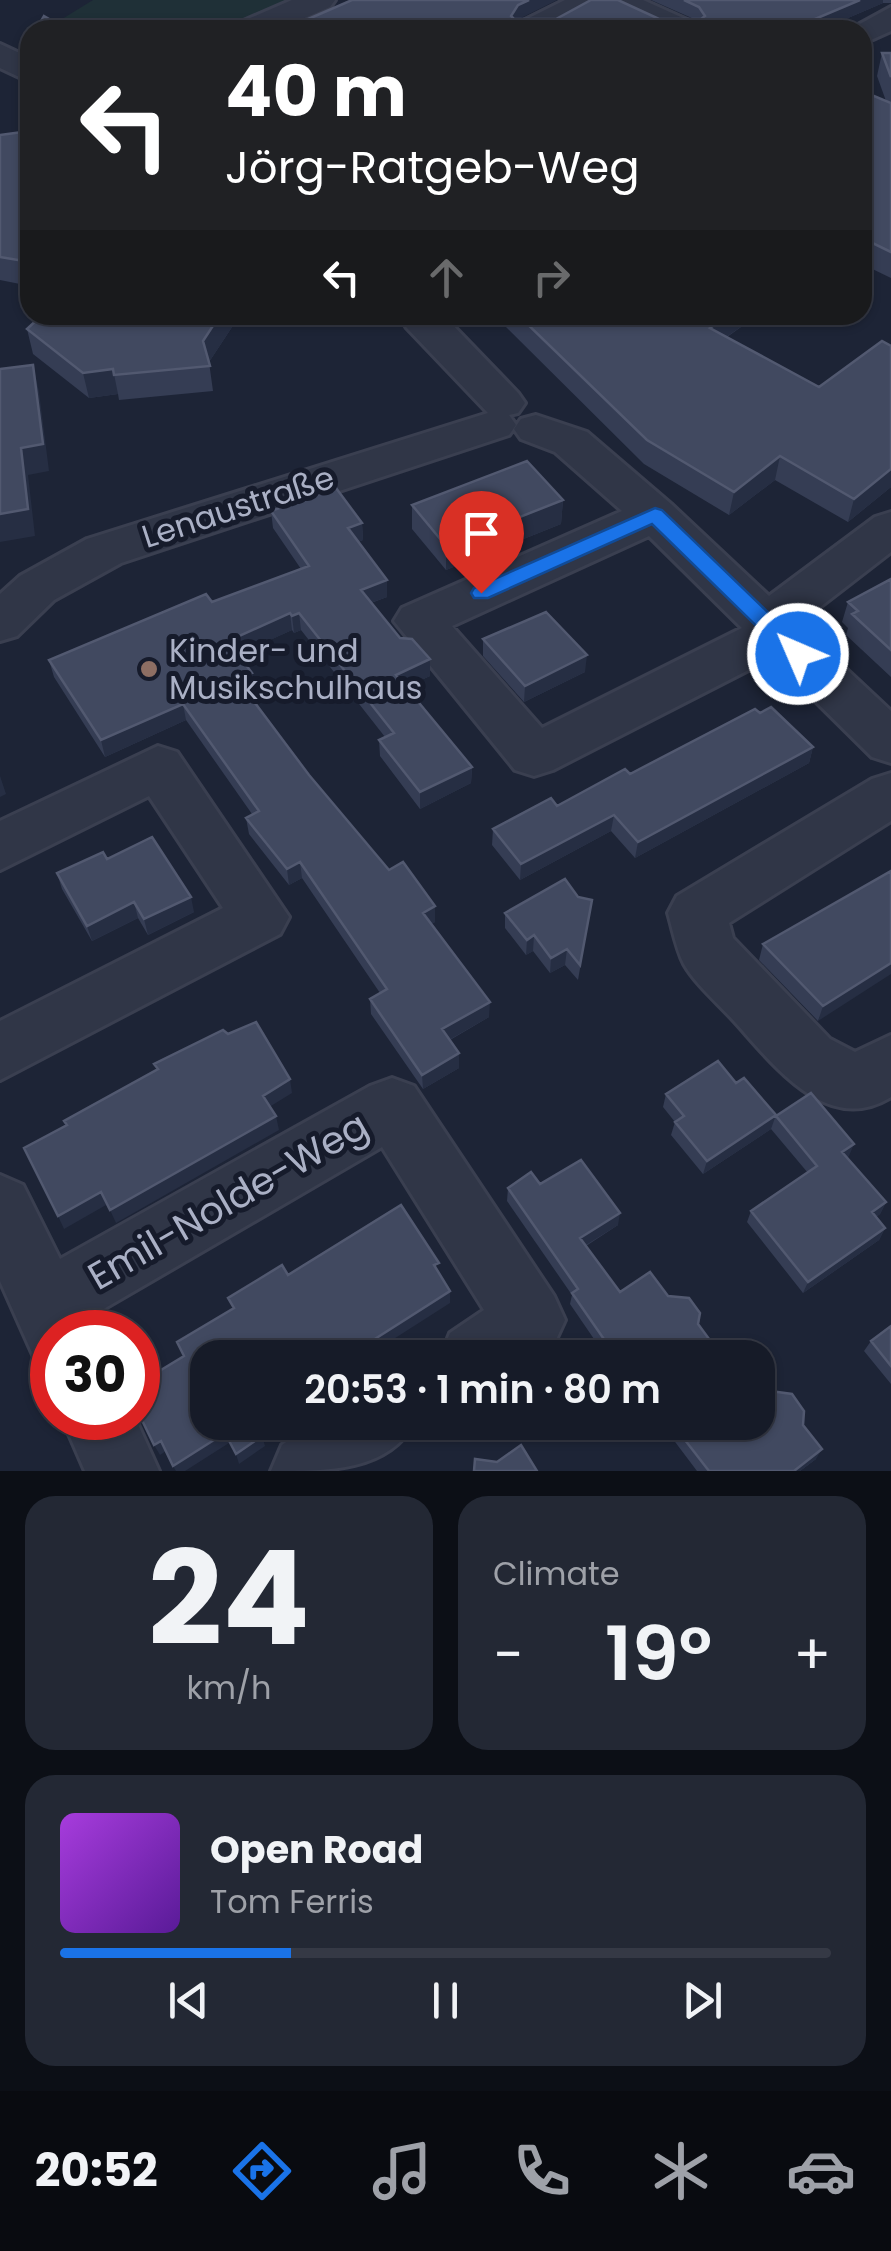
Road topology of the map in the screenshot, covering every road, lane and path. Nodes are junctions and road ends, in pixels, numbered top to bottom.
1 (589, 0) edge
2 (617, 0) edge
3 (305, 6) edge
4 (273, 20) edge
5 (550, 20) edge
6 (661, 20) edge
7 (427, 325) edge
8 (511, 419) junction
9 (655, 515) junction
10 (891, 528) edge
11 (0, 623) edge
12 (771, 628) junction
13 (891, 743) edge
14 (891, 794) edge
15 (0, 847) edge
16 (0, 1052) edge
17 (891, 1063) edge
18 (0, 1207) edge
19 (48, 1310) edge
20 (65, 1310) edge
21 (501, 1340) edge
22 (108, 1440) edge
23 (353, 1440) edge
24 (122, 1471) edge
25 (308, 1471) edge

1 - 5 street
2 - 6 street
3 - 4 street
7 - 8 street
8 - 9 street
8 - 11 street, Lenaustraße
9 - 12 street
9 - 12 street
10 - 12 street
12 - 13 street
14 - 17 street
15 - 16 street
18 - 19 street
20 - 21 street, Emil-Nolde-Weg
22 - 24 street
23 - 25 street

